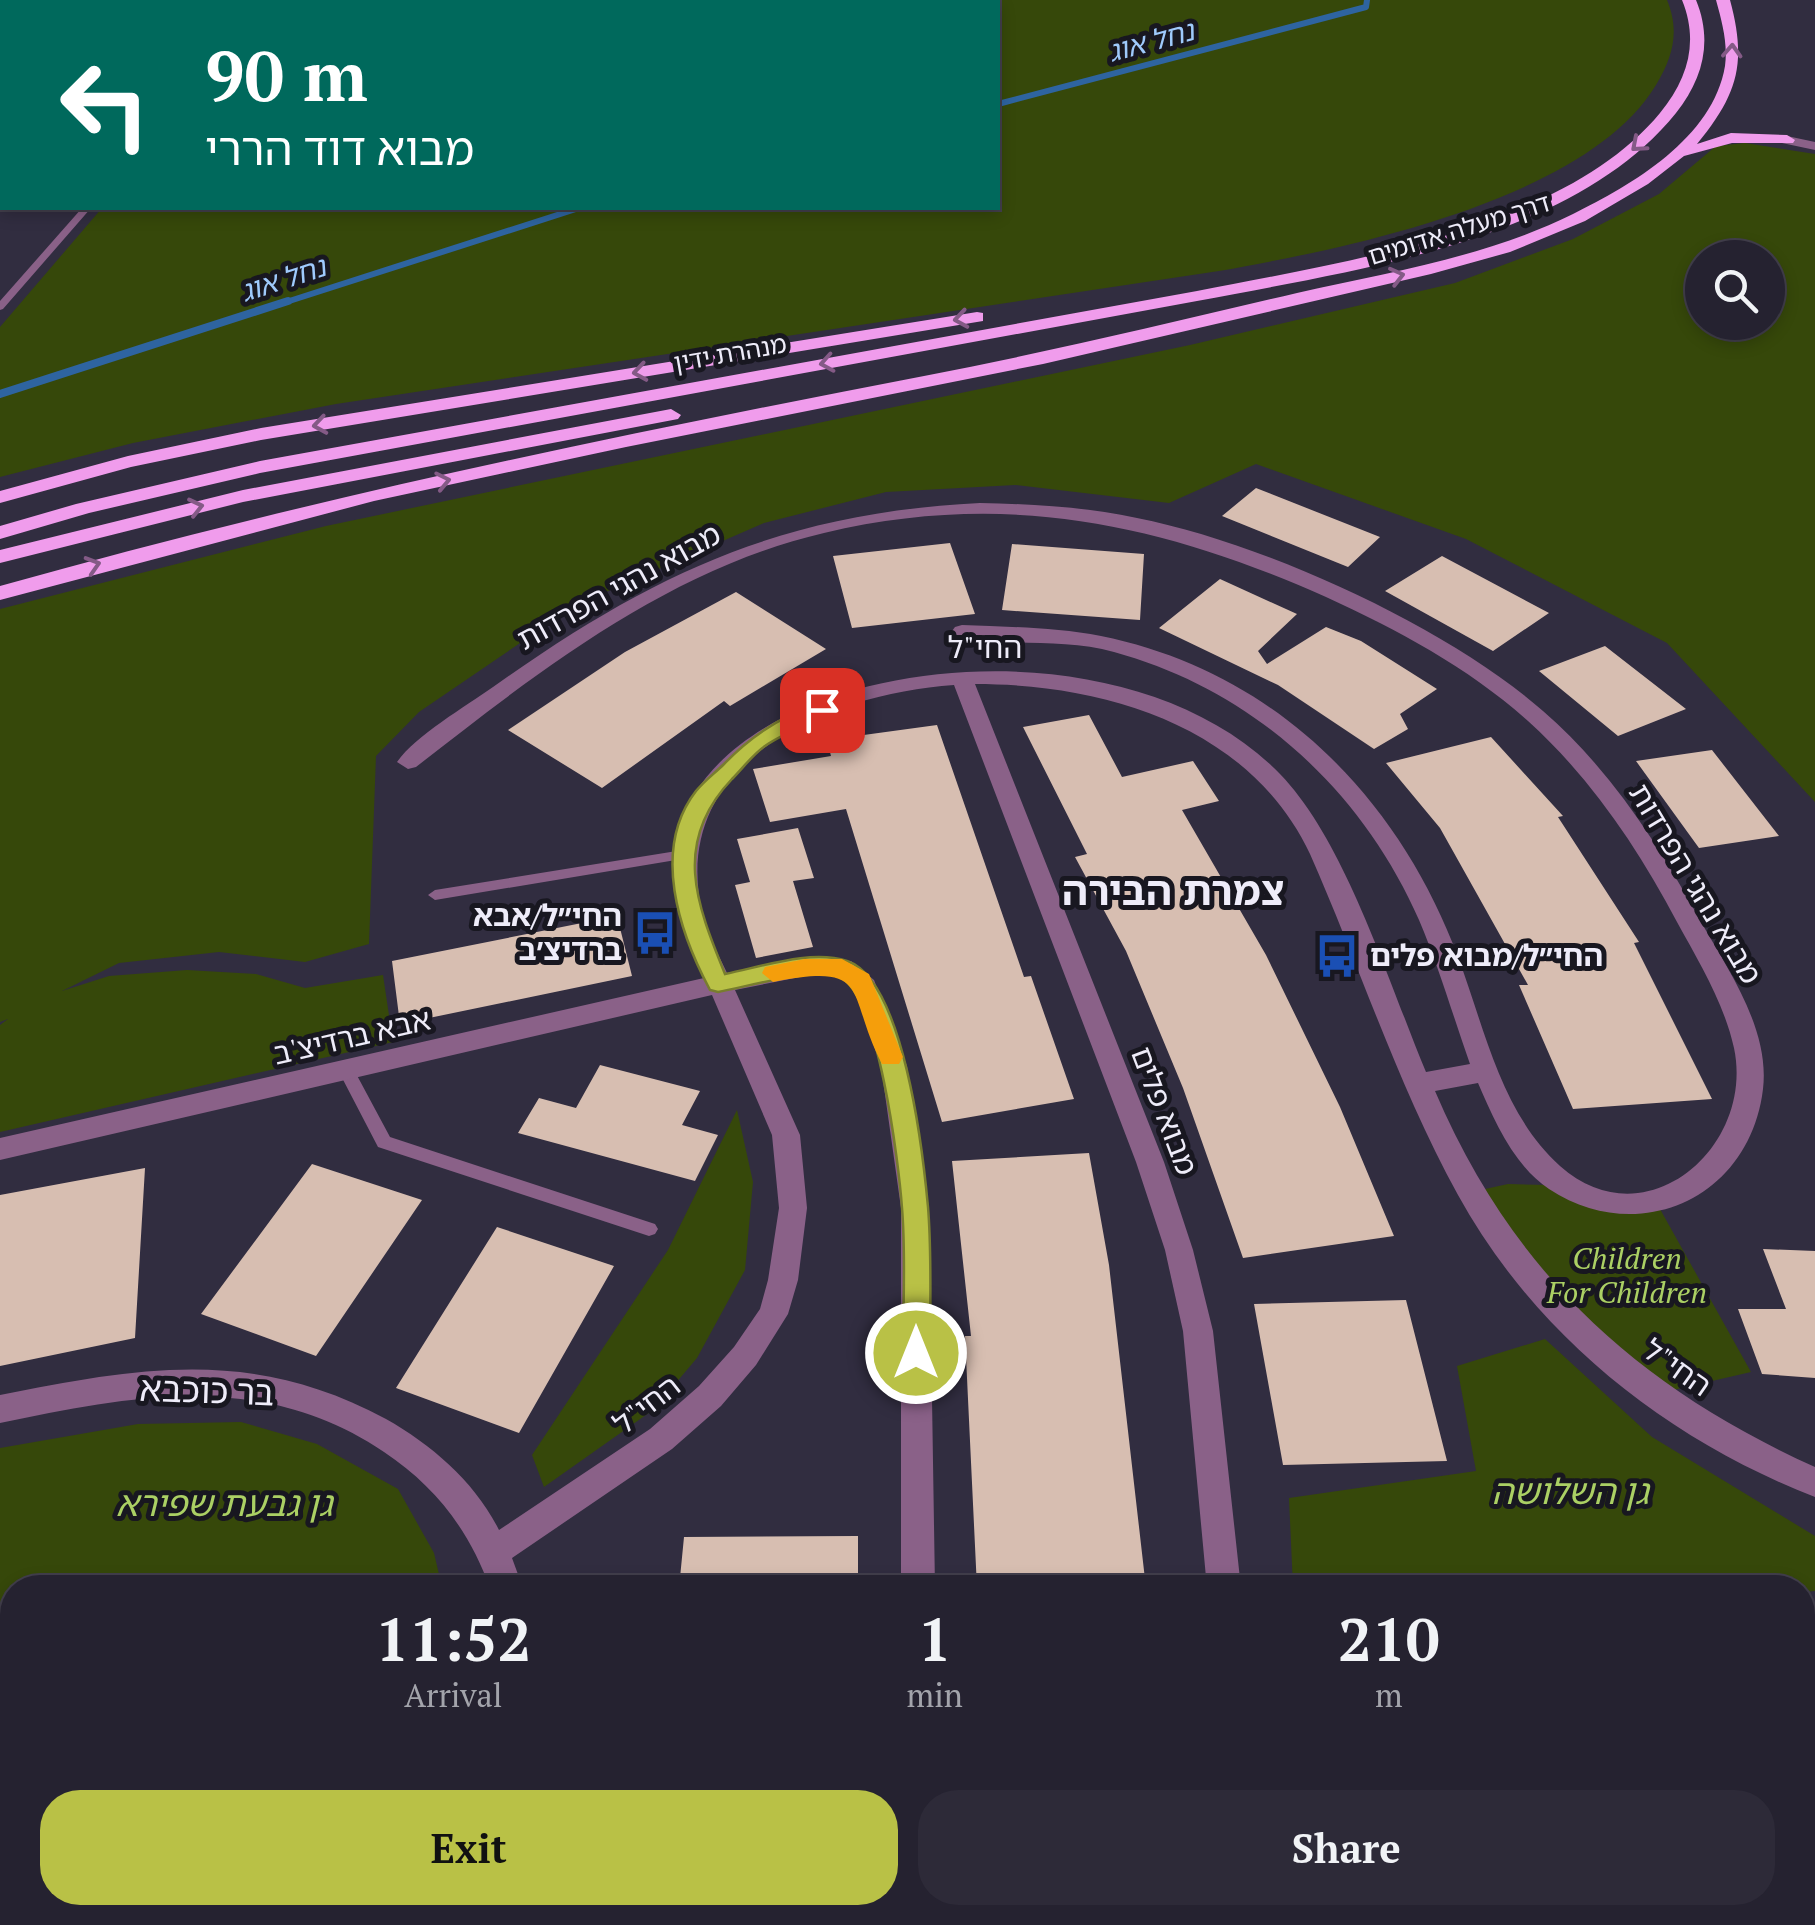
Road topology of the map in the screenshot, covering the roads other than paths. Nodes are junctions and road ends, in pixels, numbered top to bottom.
1 (1689, 0) edge
2 (1723, 0) edge
3 (1721, 102) junction
4 (1787, 140) junction
5 (1815, 146) edge
6 (1677, 156) junction
7 (84, 210) edge
8 (1471, 231) junction
9 (1302, 298) junction
10 (0, 307) edge
11 (0, 497) edge
12 (0, 533) edge
13 (0, 557) edge
14 (0, 593) edge
15 (962, 632) dead end
16 (962, 678) junction
17 (408, 762) dead end
18 (683, 855) junction
19 (435, 895) dead end
20 (718, 984) junction
21 (1489, 1071) junction
22 (348, 1072) junction
23 (1419, 1084) junction
24 (0, 1149) edge
25 (649, 1229) dead end
26 (0, 1409) edge
27 (1815, 1482) edge
28 (495, 1551) junction
29 (503, 1575) edge
30 (918, 1575) edge
31 (1223, 1575) edge

1 -> 8 highway, דרך מעלה אדומים
3 -> 2 highway, דרך מעלה אדומים
3 - 4 highway
3 - 6 highway, דרך מעלה אדומים
4 - 5 street
4 - 6 highway
9 -> 6 highway, דרך מעלה אדומים
7 - 10 lane
8 -> 11 highway
8 -> 12 highway, מנהרת ידין
13 -> 9 highway, מנהרת ידין
14 -> 9 highway
15 - 21 street, מבוא נהגי הפרדות
16 - 18 street, החי"ל
16 - 23 street, החי"ל
16 - 31 street, מבוא פלים
17 - 21 street, מבוא נהגי הפרדות
18 - 19 lane
18 - 20 street, החי"ל
20 - 22 street, אבא ברדיצ'ב
20 - 28 street, החי"ל
20 - 30 street, אבא ברדיצ'ב
21 - 23 street
22 - 24 street, אבא ברדיצ'ב
22 - 25 lane
23 - 27 street, החי"ל
26 - 28 street, בר כוכבא
28 - 29 street, בר כוכבא

